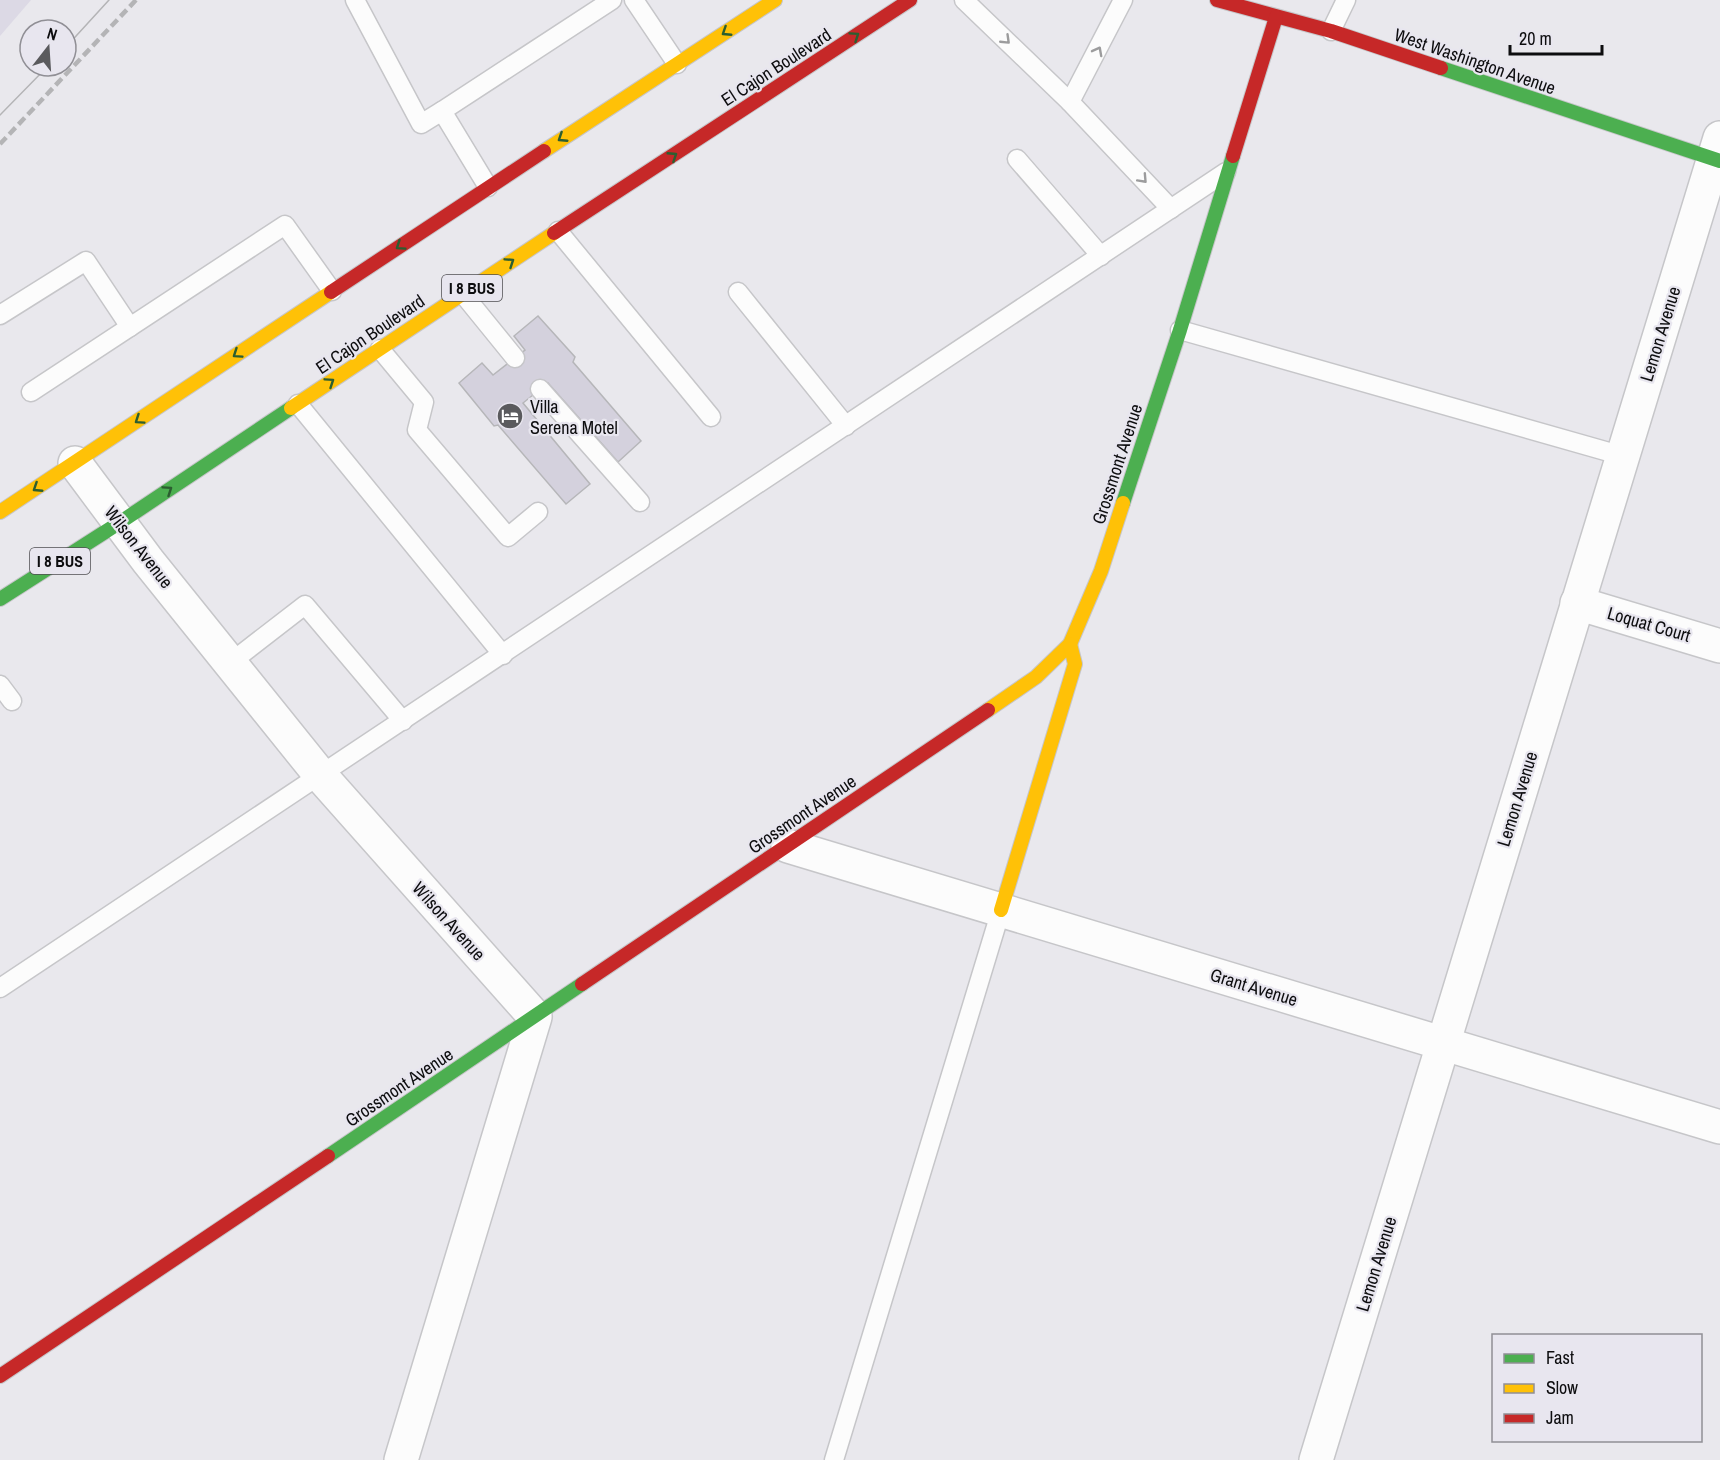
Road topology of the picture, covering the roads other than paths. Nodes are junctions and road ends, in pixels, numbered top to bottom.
1 (355, 0) edge
2 (612, 0) edge
3 (634, 0) edge
4 (775, 0) edge
5 (910, 0) edge
6 (964, 0) edge
7 (1123, 0) edge
8 (1217, 0) edge
9 (1346, 0) edge
10 (585, 7) edge
11 (1278, 8) edge
12 (1331, 31) junction
13 (677, 64) junction
14 (1070, 102) junction
15 (442, 111) junction
16 (1718, 153) edge
17 (1017, 159) dead end
18 (1228, 171) junction
19 (488, 187) junction
20 (1171, 209) junction
21 (558, 231) junction
22 (1101, 256) junction
23 (332, 291) junction
24 (738, 292) dead end
25 (462, 294) junction
26 (0, 315) edge
27 (130, 327) junction
28 (1180, 330) junction
29 (380, 349) junction
30 (515, 358) dead end
31 (540, 389) dead end
32 (32, 392) dead end
33 (298, 404) junction
34 (711, 417) dead end
35 (846, 426) junction
36 (1623, 456) junction
37 (75, 463) junction
38 (640, 501) dead end
39 (0, 512) edge
40 (538, 512) dead end
41 (119, 523) junction
42 (0, 599) edge
43 (1577, 603) junction
44 (1070, 644) junction
45 (1720, 646) edge
46 (503, 655) junction
47 (230, 663) junction
48 (0, 686) edge
49 (12, 701) dead end
50 (403, 721) junction
51 (321, 776) junction
52 (788, 846) junction
53 (1001, 910) junction
54 (0, 988) edge
55 (535, 1017) junction
56 (1443, 1044) junction
57 (1720, 1127) edge
58 (0, 1376) edge
59 (401, 1460) edge
60 (834, 1460) edge
61 (1316, 1460) edge

1 - 15 lane
2 - 10 lane
3 - 13 lane
4 -> 13 main road
21 -> 5 main road, El Cajon Boulevard / I 8 BUS
6 -> 14 lane
14 -> 7 lane
8 - 11 main road, West Washington Avenue
9 - 12 lane
10 - 15 lane
11 - 12 main road, West Washington Avenue
11 - 18 main road, Grossmont Avenue
12 - 16 main road, West Washington Avenue
13 -> 19 main road
14 -> 20 lane
15 - 19 lane
16 - 36 street, Lemon Avenue
17 - 22 lane
18 - 20 lane
18 - 28 main road, Grossmont Avenue
19 -> 23 main road
20 - 22 lane
25 -> 21 main road, El Cajon Boulevard / I 8 BUS
21 - 34 lane
22 - 35 lane
23 - 27 lane
23 -> 37 main road
24 - 35 lane
25 - 29 main road, El Cajon Boulevard / I 8 BUS
25 - 30 lane
26 - 27 lane
27 - 32 lane
28 - 36 lane
28 - 44 main road, Grossmont Avenue
33 -> 29 main road, El Cajon Boulevard / I 8 BUS
29 - 40 lane
31 - 38 lane
41 -> 33 main road, El Cajon Boulevard / I 8 BUS
33 - 46 lane
35 - 46 lane
36 - 43 street, Lemon Avenue
37 -> 39 main road
37 - 41 street, Wilson Avenue
41 - 42 main road, El Cajon Boulevard / I 8 BUS
41 - 47 street, Wilson Avenue
43 - 45 street, Loquat Court
43 - 56 street, Lemon Avenue
44 - 52 main road, Grossmont Avenue
44 - 53 main road
46 - 50 lane
47 - 50 lane
47 - 51 street, Wilson Avenue
48 - 49 lane
50 - 51 lane
51 - 54 lane
51 - 55 street, Wilson Avenue
52 - 53 street, Grant Avenue
52 - 55 main road, Grossmont Avenue
53 - 56 street, Grant Avenue
53 - 60 lane
55 - 58 main road, Grossmont Avenue
55 - 59 street
56 - 57 street, Grant Avenue
56 - 61 street, Lemon Avenue

